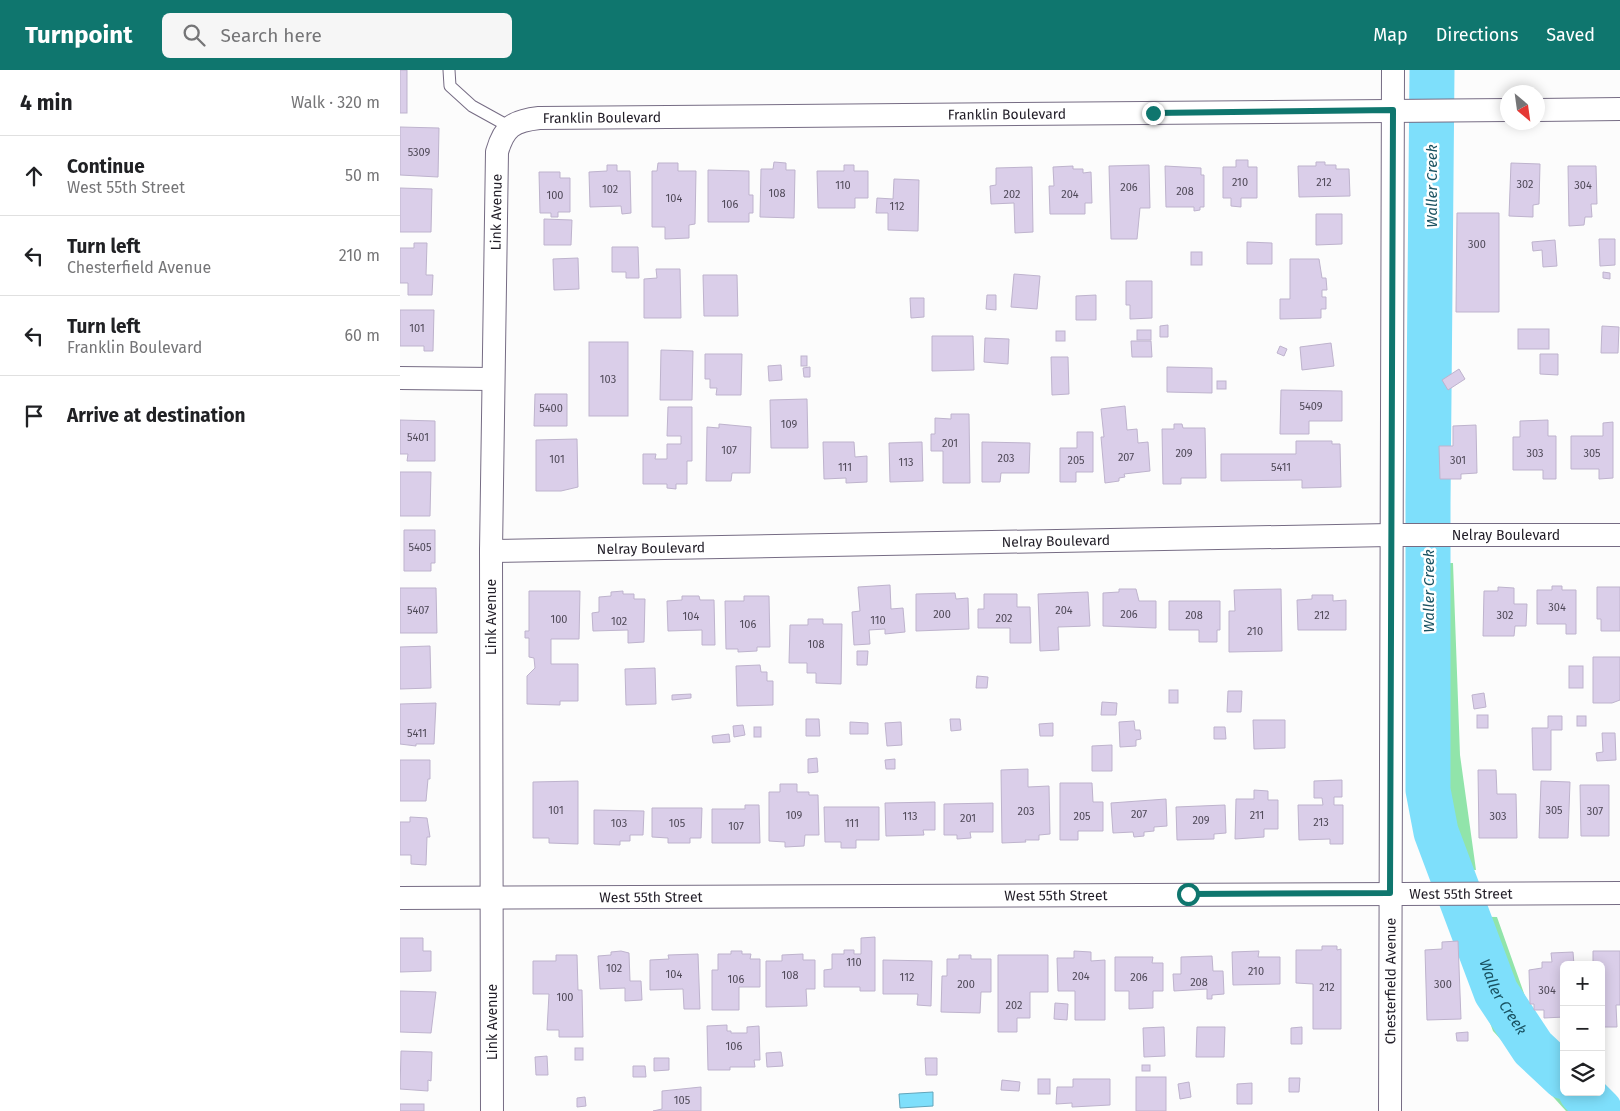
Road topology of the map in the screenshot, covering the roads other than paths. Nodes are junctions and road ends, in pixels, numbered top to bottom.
1 (449, 70) edge
2 (1393, 70) edge
3 (1620, 109) edge
4 (1393, 110) junction
5 (1500, 110) edge
6 (1545, 110) edge
7 (510, 127) junction
8 (400, 378) edge
9 (492, 379) junction
10 (1390, 535) junction
11 (1620, 535) edge
12 (491, 552) junction
13 (1390, 893) junction
14 (1620, 893) edge
15 (492, 897) junction
16 (400, 898) edge
17 (492, 1111) edge
18 (1390, 1111) edge

1 - 7 lane
2 - 4 street, Chesterfield Avenue
3 - 6 street
4 - 5 street, Franklin Boulevard
4 - 7 street, Franklin Boulevard
4 - 10 street, Chesterfield Avenue
7 - 9 street, Link Avenue
8 - 9 street
9 - 12 street, Link Avenue
10 - 11 street, Nelray Boulevard
10 - 12 street, Nelray Boulevard
10 - 13 street, Chesterfield Avenue
12 - 15 street, Link Avenue
13 - 14 street, West 55th Street
13 - 15 street, West 55th Street
13 - 18 street, Chesterfield Avenue
15 - 16 street, West 55th Street
15 - 17 street, Link Avenue

